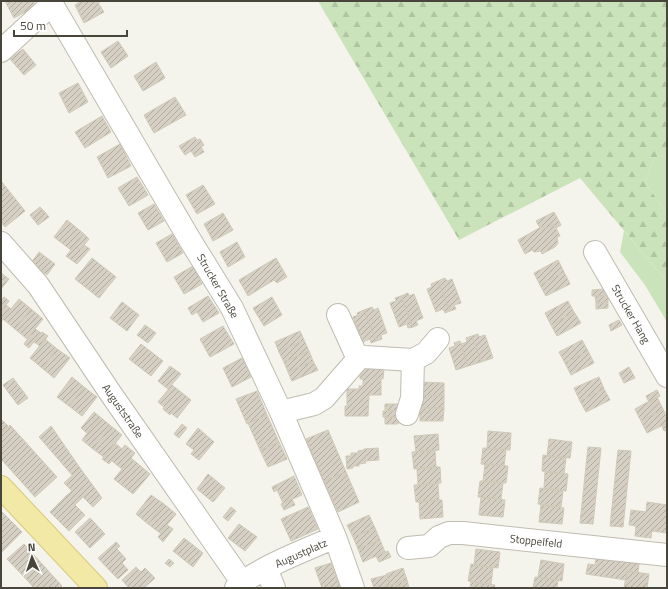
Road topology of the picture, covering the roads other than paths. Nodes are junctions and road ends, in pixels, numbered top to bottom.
1 (51, 3) edge
2 (1, 51) edge
3 (1, 243) edge
4 (595, 252) dead end
5 (338, 315) dead end
6 (438, 339) dead end
7 (358, 359) junction
8 (413, 360) junction
9 (667, 376) edge
10 (281, 412) junction
11 (407, 414) dead end
12 (1, 487) edge
13 (335, 537) junction
14 (408, 548) dead end
15 (667, 555) edge
16 (266, 568) junction
17 (239, 585) edge
18 (96, 588) edge
19 (274, 588) edge
20 (353, 588) edge

1 - 2 street
1 - 10 street, Strucker Straße
3 - 17 street, Auguststraße
4 - 9 street, Strucker Hang
5 - 7 street
6 - 8 street
7 - 8 street
7 - 10 street
8 - 11 street
10 - 13 street, Strucker Straße
12 - 18 main road
13 - 16 street, Augustplatz
13 - 20 street, Strucker Straße
14 - 15 street, Stoppelfeld
16 - 17 street, Augustplatz
16 - 19 street, Augustplatz

